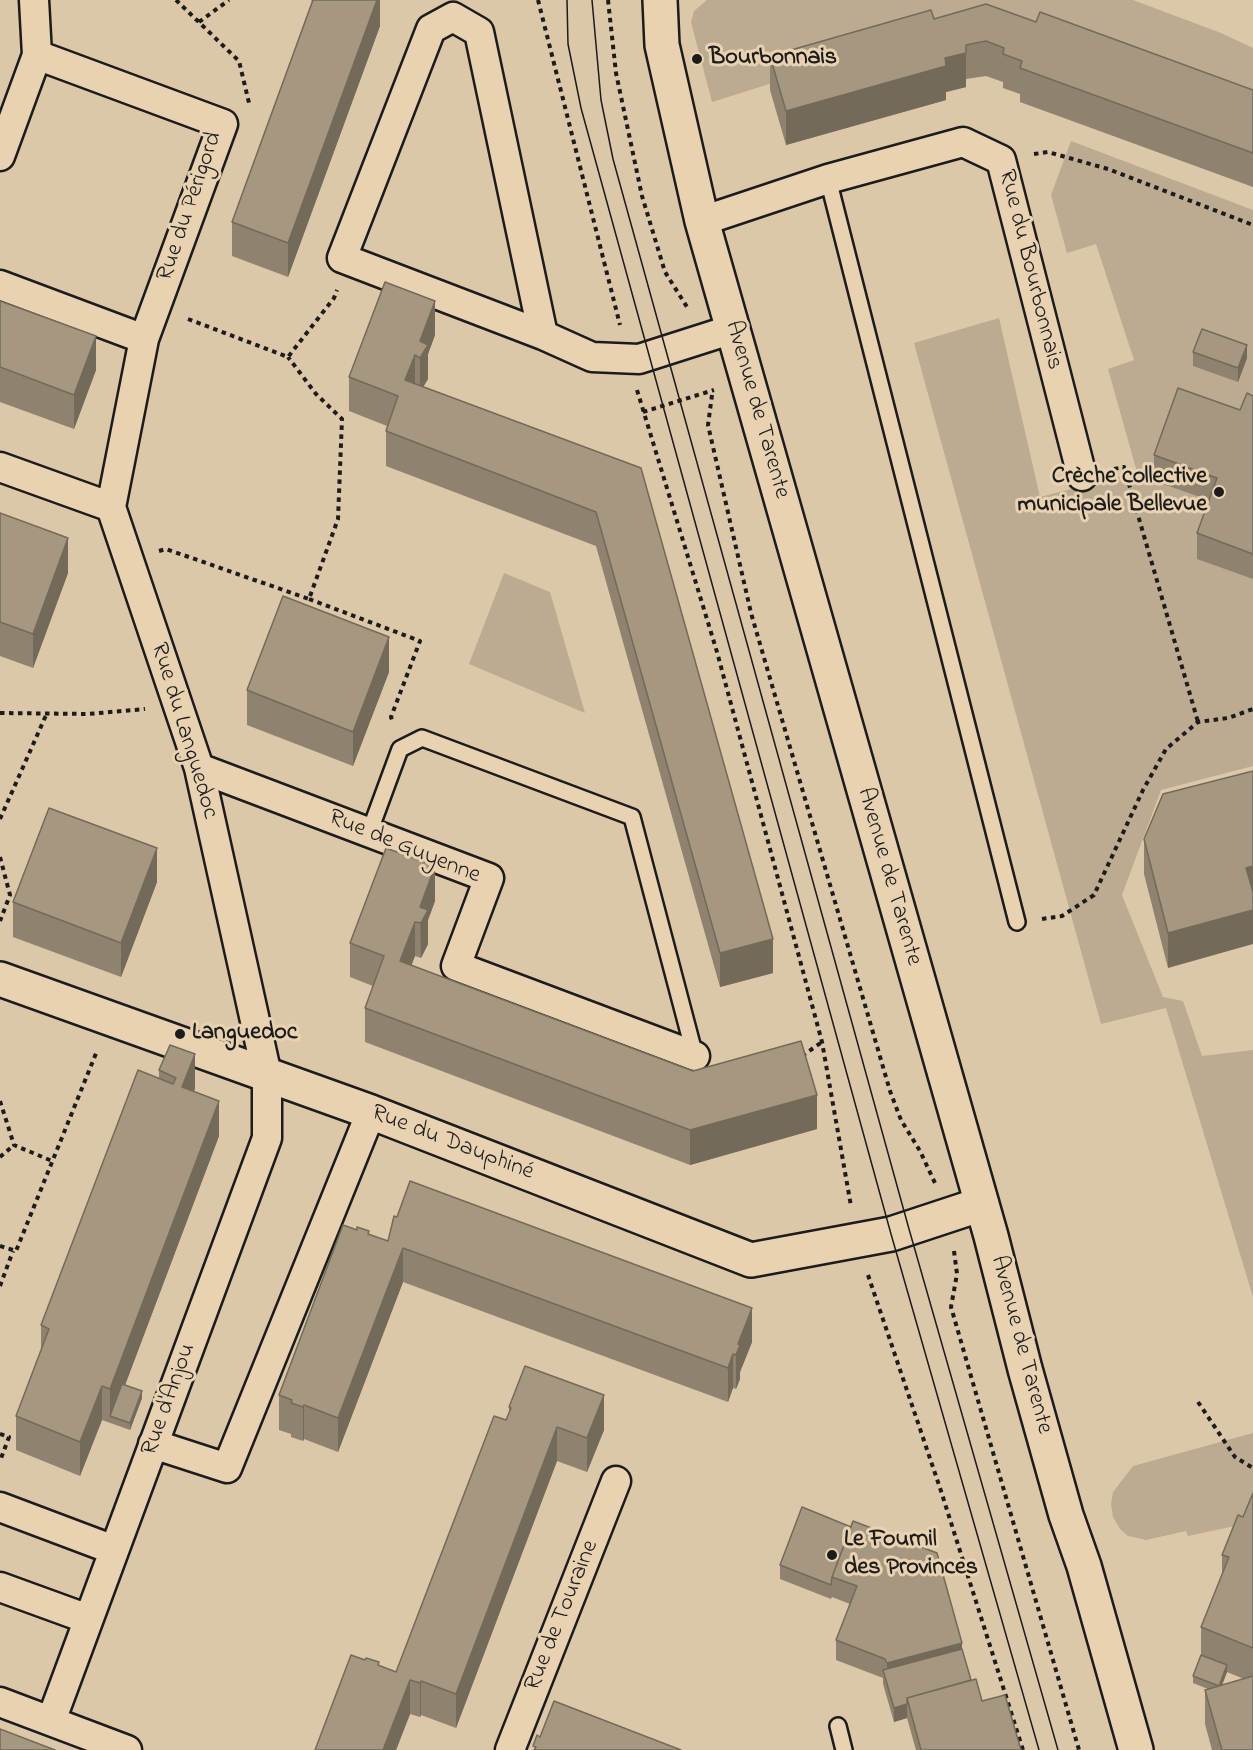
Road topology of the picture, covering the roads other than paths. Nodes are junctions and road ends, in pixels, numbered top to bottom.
1 (34, 0) edge
2 (660, 0) edge
3 (37, 55) junction
4 (0, 156) edge
5 (828, 179) junction
6 (702, 221) junction
7 (0, 285) edge
8 (733, 329) junction
9 (543, 335) junction
10 (144, 339) junction
11 (0, 467) edge
12 (1082, 476) road end
13 (111, 507) junction
14 (199, 768) junction
15 (369, 832) junction
16 (1017, 922) road end
17 (0, 979) edge
18 (695, 1056) joint
19 (267, 1075) junction
20 (371, 1112) junction
21 (982, 1204) junction
22 (153, 1444) junction
23 (616, 1481) dead end
24 (0, 1507) edge
25 (114, 1550) junction
26 (0, 1587) edge
27 (88, 1619) junction
28 (0, 1702) edge
29 (51, 1721) junction
30 (838, 1726) dead end
31 (127, 1750) edge
32 (510, 1750) edge
33 (844, 1750) edge
34 (1136, 1750) edge

1 - 3 street
2 - 6 street, Avenue de Tarente
3 - 4 street
3 - 10 street, Rue du Périgord
5 - 6 street, Rue du Bourbonnais
5 - 12 street, Rue du Bourbonnais
5 - 16 lane
6 - 8 street, Avenue de Tarente
7 - 10 street
8 - 9 street
8 - 21 street, Avenue de Tarente
9 - 9 street
10 - 13 street, Rue du Périgord
11 - 13 street
13 - 14 street, Rue du Languedoc
14 - 15 street, Rue de Guyenne
14 - 19 street, Rue du Languedoc
15 - 18 street, Rue de Guyenne
15 - 18 lane
17 - 19 street, Rue du Dauphiné
19 - 20 street, Rue du Dauphiné
19 - 22 street, Rue d'Anjou
20 - 21 street, Rue du Dauphiné
20 - 22 street
21 - 34 street, Avenue de Tarente
22 - 25 street, Rue d'Anjou
23 - 32 street, Rue de Touraine
24 - 25 street
25 - 27 street, Rue d'Anjou
26 - 27 street
27 - 29 street, Rue d'Anjou
28 - 29 street
29 - 31 street
30 - 33 lane

